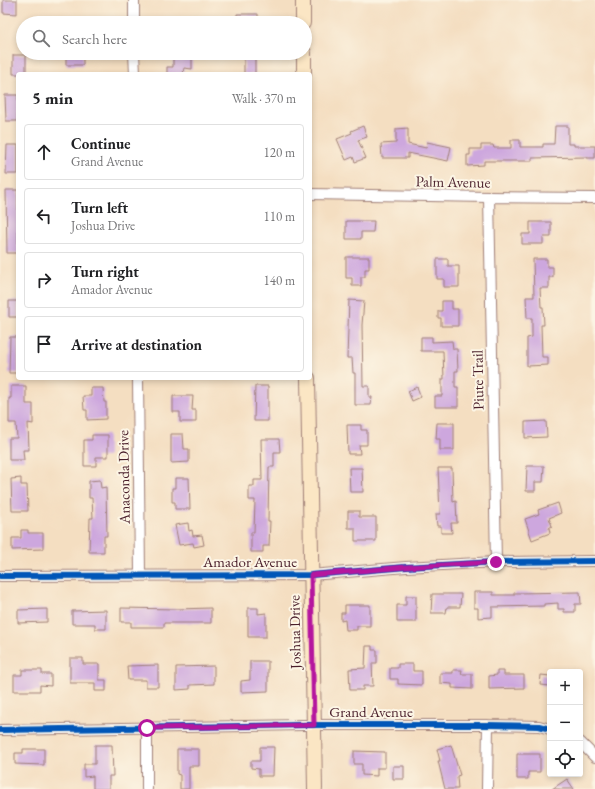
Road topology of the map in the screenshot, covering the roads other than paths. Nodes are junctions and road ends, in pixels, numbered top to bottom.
1 (134, 0) edge
2 (303, 0) edge
3 (134, 16) edge
4 (303, 16) edge
5 (134, 60) edge
6 (304, 60) edge
7 (135, 72) edge
8 (304, 72) edge
9 (312, 194) edge
10 (489, 198) junction
11 (595, 198) edge
12 (138, 380) edge
13 (308, 380) edge
14 (595, 561) edge
15 (496, 562) junction
16 (311, 575) junction
17 (0, 576) edge
18 (140, 576) junction
19 (314, 725) junction
20 (488, 725) junction
21 (147, 728) junction
22 (547, 728) edge
23 (0, 730) edge
24 (583, 745) edge
25 (595, 756) edge
26 (148, 789) edge
27 (315, 789) edge
28 (487, 789) edge

1 - 3 street
2 - 4 street
5 - 7 street
6 - 8 street
9 - 10 street, Palm Avenue
10 - 11 street, Palm Avenue
10 - 15 street, Piute Trail
12 - 18 street, Anaconda Drive
13 - 16 street, Joshua Drive
14 - 15 street, Amador Avenue
15 - 16 street, Amador Avenue
16 - 18 street, Amador Avenue
16 - 19 street, Joshua Drive
17 - 18 street, Amador Avenue
19 - 20 street, Grand Avenue
19 - 21 street, Grand Avenue
19 - 27 street, Joshua Drive
20 - 22 street, Grand Avenue
20 - 28 street
21 - 23 street, Grand Avenue
21 - 26 street
24 - 25 street

